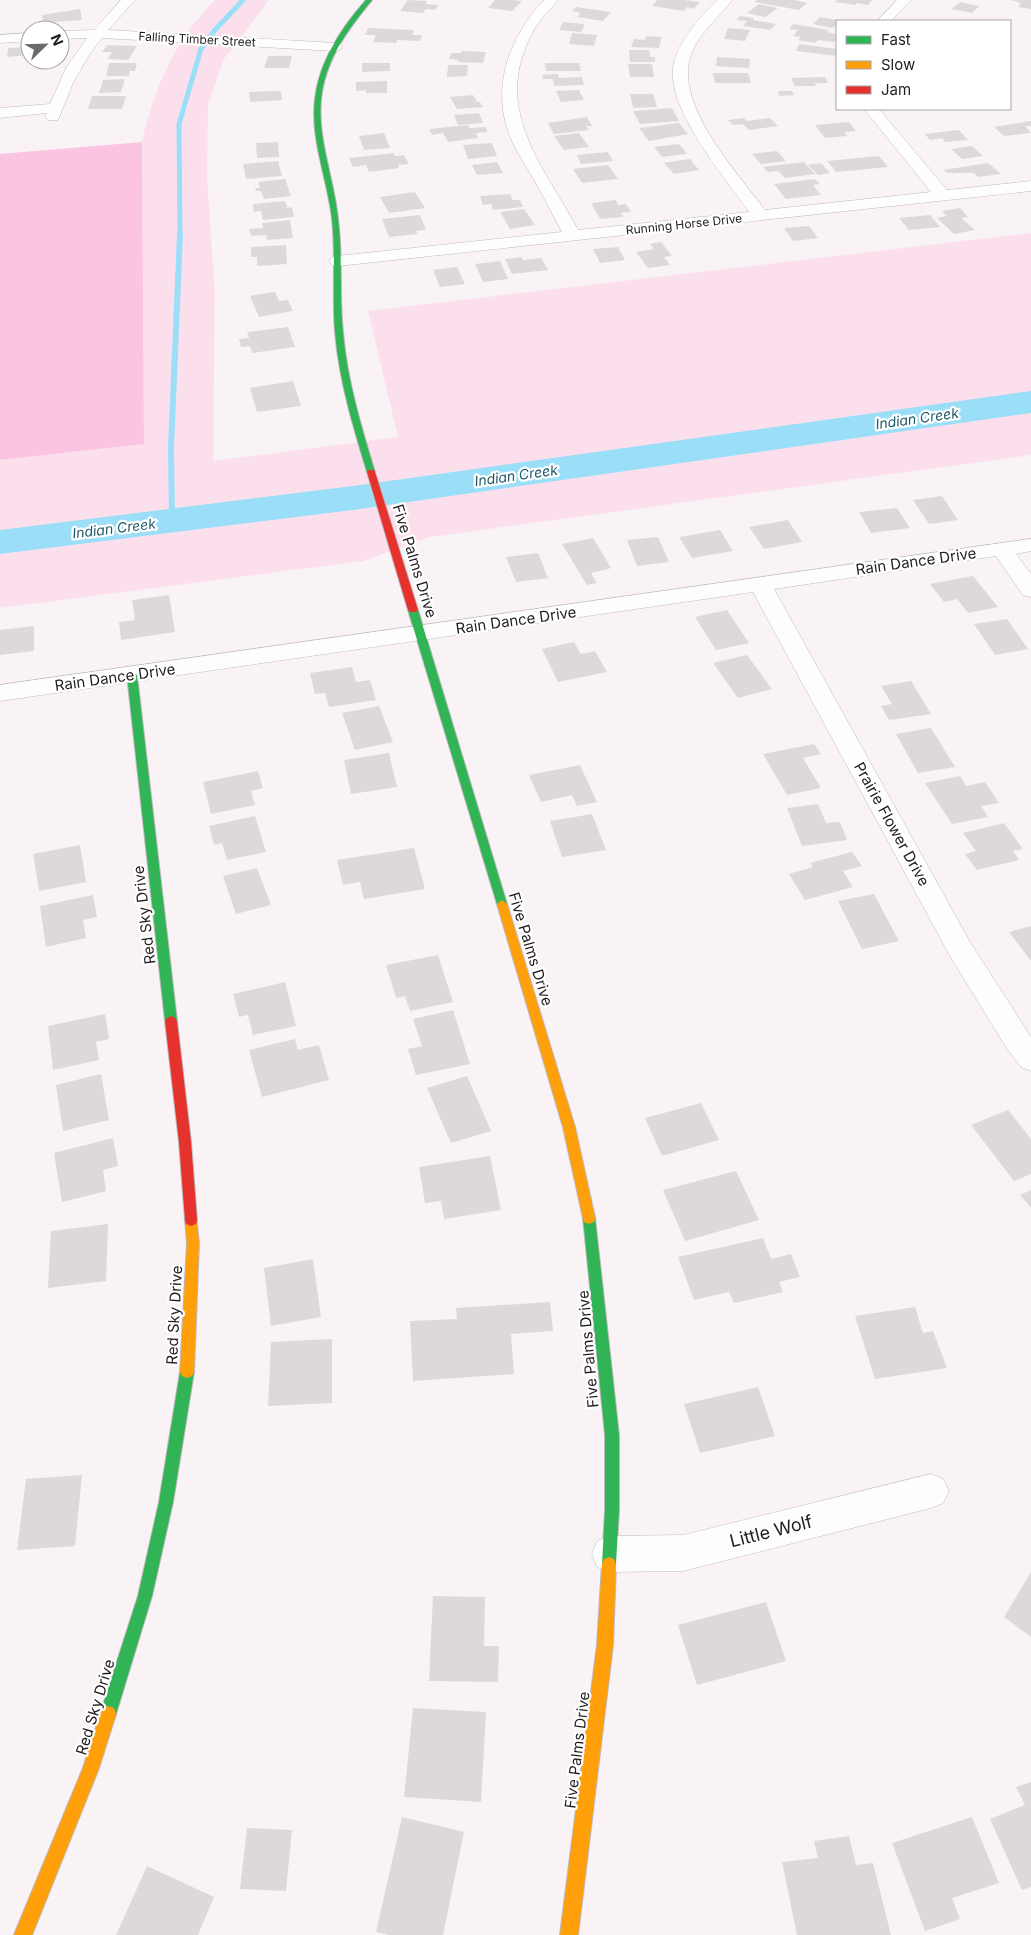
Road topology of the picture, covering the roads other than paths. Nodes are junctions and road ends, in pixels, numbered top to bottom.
1 (128, 0) edge
2 (369, 0) edge
3 (551, 0) edge
4 (726, 0) edge
5 (904, 0) edge
6 (885, 20) edge
7 (97, 34) junction
8 (70, 35) edge
9 (20, 38) edge
10 (0, 39) edge
11 (335, 47) junction
12 (872, 110) edge
13 (0, 113) edge
14 (1031, 186) edge
15 (943, 196) junction
16 (761, 216) junction
17 (573, 237) junction
18 (338, 261) junction
19 (1031, 545) edge
20 (1002, 549) junction
21 (760, 584) junction
22 (1031, 590) edge
23 (421, 634) junction
24 (132, 675) junction
25 (0, 693) edge
26 (1031, 1059) edge
27 (931, 1491) dead end
28 (610, 1554) junction
29 (23, 1935) edge
30 (569, 1935) edge

1 - 7 street
2 - 11 street, Five Palms Drive
3 - 17 street
4 - 16 street
5 - 6 street
7 - 8 street, Falling Timber Street
7 - 11 street, Falling Timber Street
7 - 13 street
9 - 10 street
11 - 18 street, Five Palms Drive
12 - 15 street
14 - 15 street, Running Horse Drive
15 - 16 street, Running Horse Drive
16 - 17 street, Running Horse Drive
17 - 18 street, Running Horse Drive
18 - 23 street, Five Palms Drive
19 - 20 street, Rain Dance Drive
20 - 21 street, Rain Dance Drive
20 - 22 street
21 - 23 street, Rain Dance Drive
21 - 26 street, Prairie Flower Drive
23 - 24 street, Rain Dance Drive
23 - 28 street, Five Palms Drive
24 - 25 street, Rain Dance Drive
24 - 29 street, Red Sky Drive
27 - 28 street, Little Wolf
28 - 30 street, Five Palms Drive

